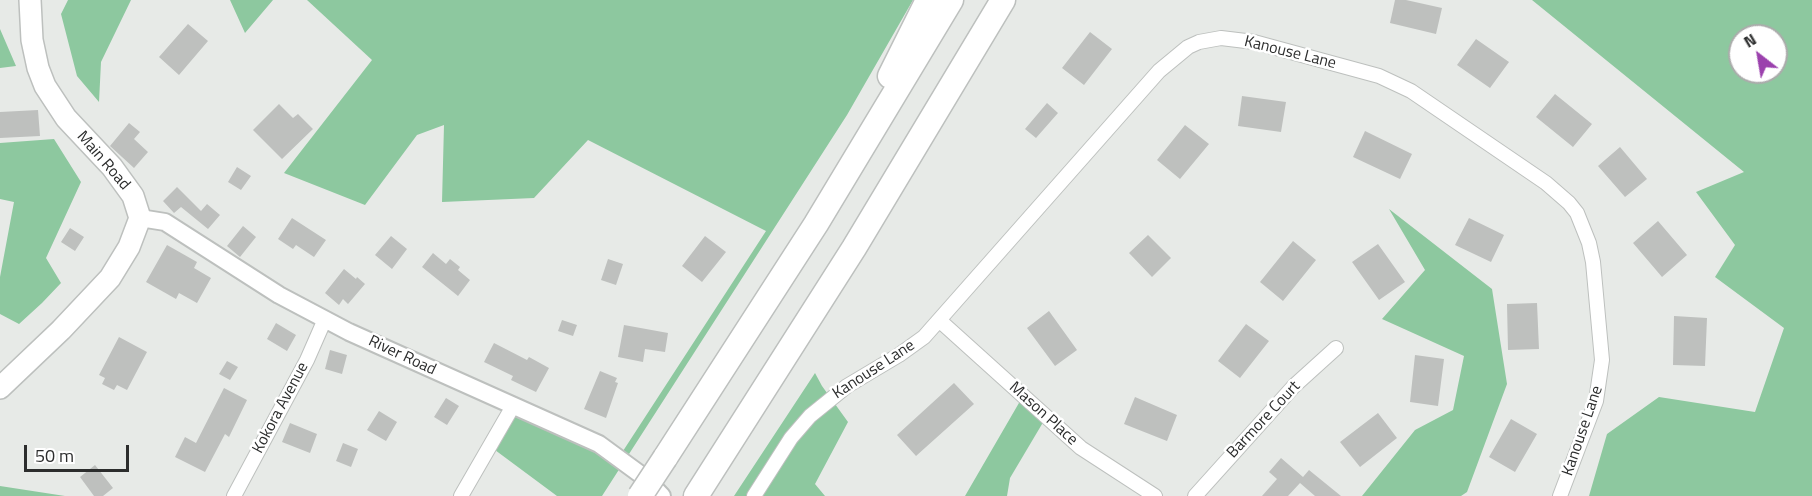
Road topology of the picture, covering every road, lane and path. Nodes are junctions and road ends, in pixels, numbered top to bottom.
1 (30, 0) edge
2 (928, 0) edge
3 (951, 0) edge
4 (1003, 0) edge
5 (140, 218) junction
6 (816, 224) junction
7 (325, 319) junction
8 (939, 320) junction
9 (1336, 348) dead end
10 (0, 388) edge
11 (513, 406) junction
12 (234, 496) edge
13 (461, 496) edge
14 (640, 496) edge
15 (662, 496) edge
16 (696, 496) edge
17 (754, 496) edge
18 (1155, 496) edge
19 (1195, 496) edge
20 (1560, 496) edge

1 - 5 main road, Main Road
2 - 6 highway
3 - 6 highway
4 - 16 highway
5 - 7 street, River Road
5 - 10 main road
6 - 14 highway, bridge
7 - 11 street, River Road
7 - 12 street, Kokora Avenue
8 - 17 street, Kanouse Lane
8 - 18 street, Mason Place
8 - 20 street, Kanouse Lane
9 - 19 street, Barmore Court
11 - 13 street
11 - 15 street, River Road

